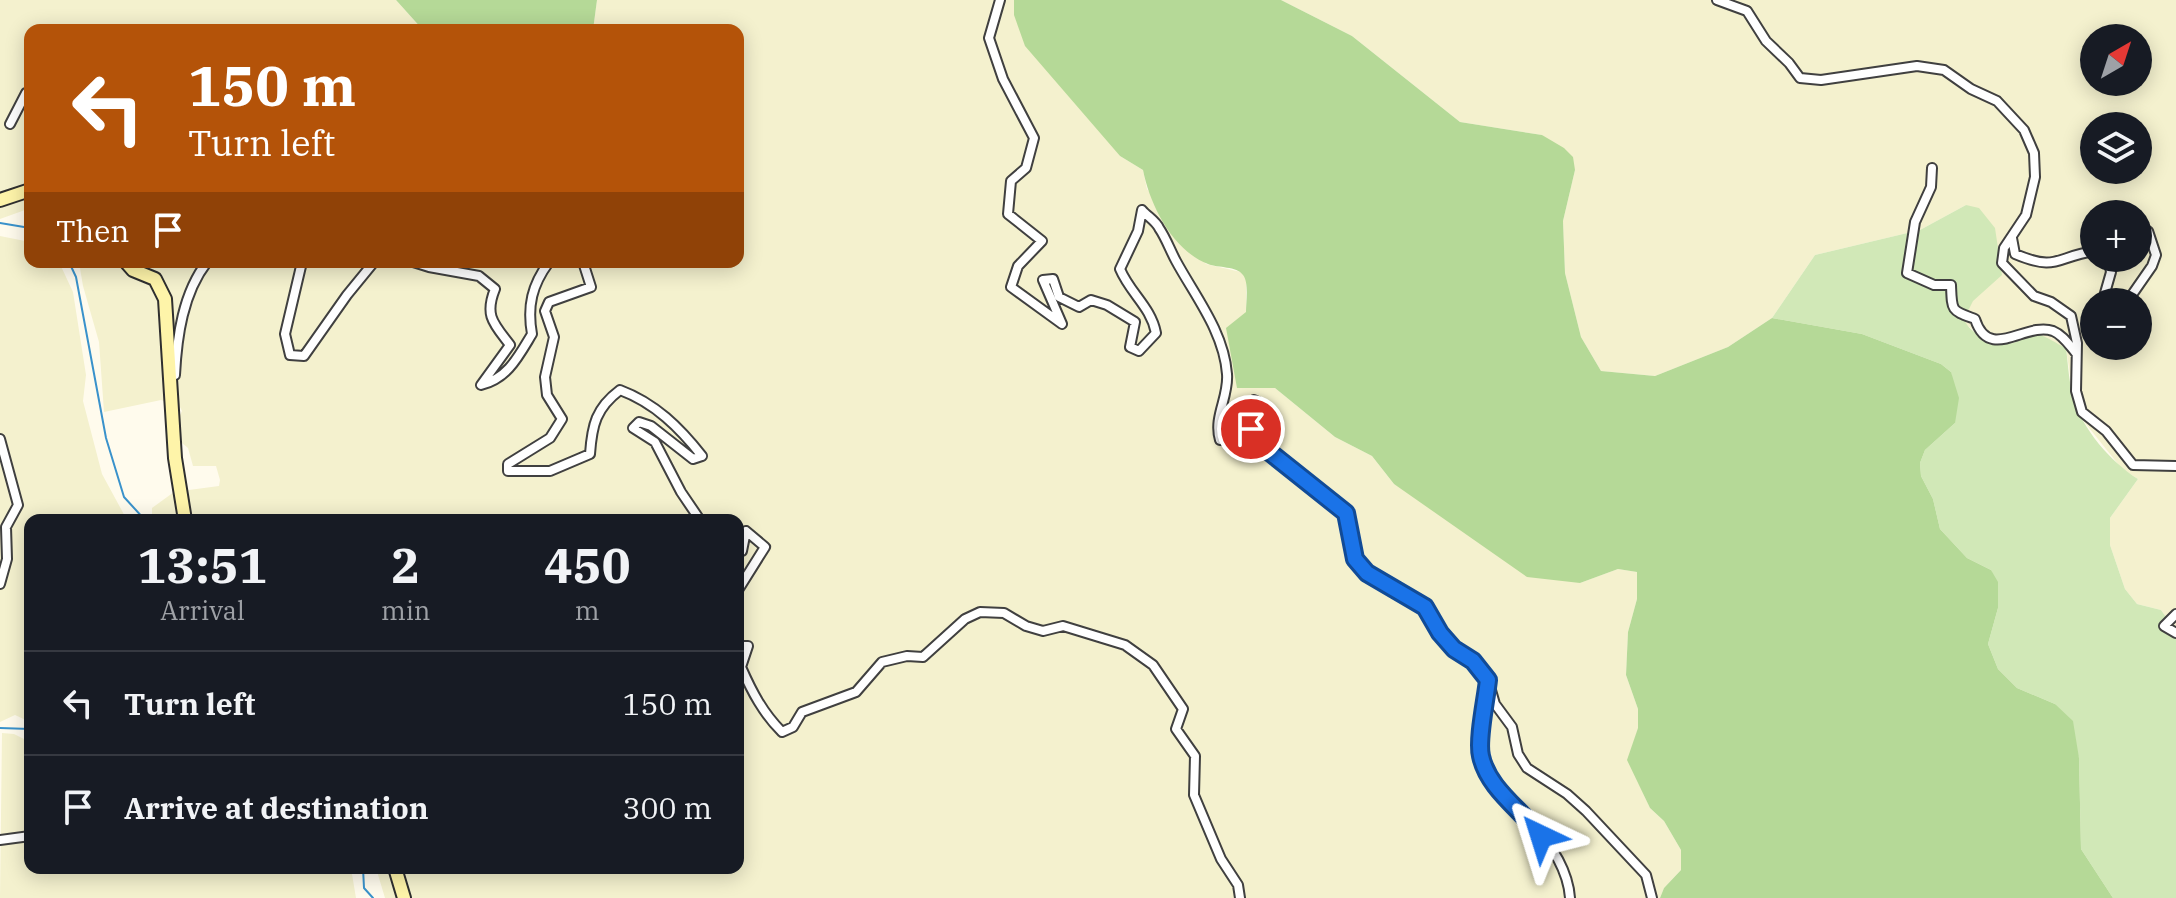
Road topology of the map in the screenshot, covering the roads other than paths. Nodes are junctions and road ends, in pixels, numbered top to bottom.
1 (1000, 0) edge
2 (1717, 0) edge
3 (24, 97) edge
4 (10, 124) dead end
5 (1932, 168) dead end
6 (24, 192) edge
7 (0, 200) edge
8 (2012, 238) junction
9 (2152, 243) edge
10 (2080, 256) edge
11 (2152, 266) edge
12 (131, 268) edge
13 (202, 268) edge
14 (301, 268) edge
15 (369, 268) edge
16 (435, 268) edge
17 (545, 268) edge
18 (585, 268) edge
19 (2147, 272) edge
20 (2135, 288) edge
21 (2076, 354) junction
22 (172, 411) junction
23 (0, 439) edge
24 (2176, 466) edge
25 (184, 514) edge
26 (696, 514) edge
27 (744, 541) edge
28 (744, 580) edge
29 (0, 584) edge
30 (2176, 614) edge
31 (2176, 633) edge
32 (744, 674) edge
33 (1488, 680) junction
34 (24, 837) edge
35 (0, 840) edge
36 (397, 874) edge
37 (404, 898) edge
38 (1240, 898) edge
39 (1570, 898) edge
40 (1652, 898) edge

1 - 33 street
2 - 8 street
3 - 4 street
5 - 21 street
6 - 7 street
8 - 10 street
8 - 21 street
9 - 11 street
12 - 22 street
13 - 22 street
14 - 15 street
16 - 17 street
18 - 26 street
19 - 20 street
21 - 24 street
22 - 25 street
23 - 29 street
27 - 28 street
30 - 31 street
32 - 38 street
33 - 39 street
33 - 40 street
34 - 35 street
36 - 37 street

